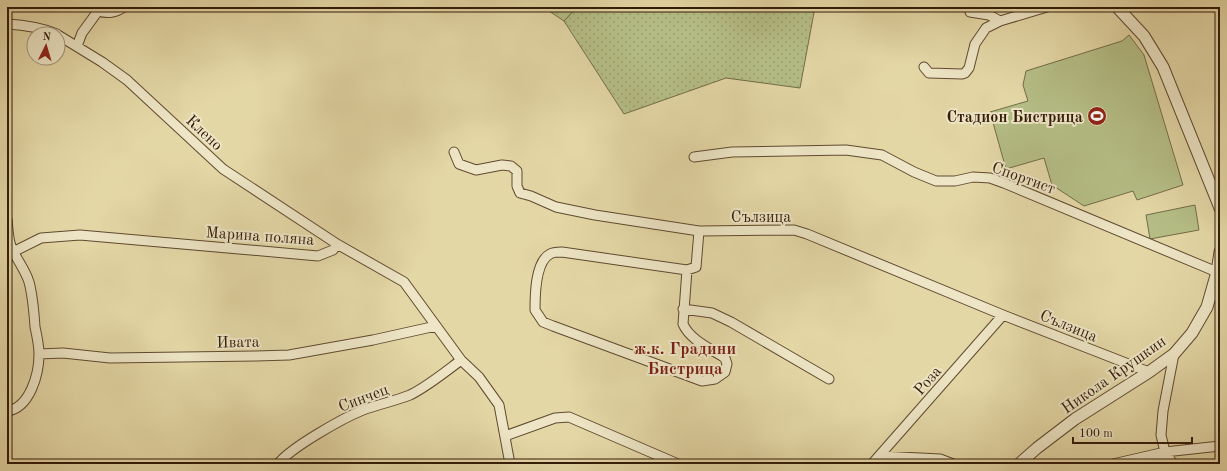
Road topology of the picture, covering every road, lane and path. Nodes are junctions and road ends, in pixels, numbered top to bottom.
1 (124, 7) edge
2 (1047, 7) edge
3 (1117, 7) edge
4 (98, 9) edge
5 (970, 12) dead end
6 (1000, 21) junction
7 (7, 24) edge
8 (26, 27) edge
9 (66, 39) edge
10 (77, 46) junction
11 (924, 68) dead end
12 (454, 152) dead end
13 (694, 157) dead end
14 (1220, 208) edge
15 (7, 219) edge
16 (699, 232) junction
17 (337, 244) junction
18 (1220, 252) edge
19 (10, 254) edge
20 (687, 270) junction
21 (1217, 272) junction
22 (683, 309) junction
23 (1003, 315) junction
24 (436, 326) junction
25 (39, 354) junction
26 (1174, 354) junction
27 (461, 360) junction
28 (1149, 372) junction
29 (829, 379) dead end
30 (7, 411) edge
31 (505, 436) junction
32 (1220, 446) edge
33 (1165, 452) junction
34 (880, 456) junction
35 (278, 464) edge
36 (510, 464) edge
37 (678, 464) edge
38 (872, 464) edge
39 (953, 464) edge
40 (1019, 464) edge
41 (1113, 464) edge
42 (1160, 464) edge
43 (1172, 464) edge

1 - 4 street
2 - 6 street
3 - 14 street
4 - 10 street
5 - 6 street
6 - 11 street
7 - 8 street, Клено
9 - 10 street, Клено
10 - 17 street, Клено
12 - 16 street, Сълзица
13 - 21 street, Спортист
15 - 19 street
16 - 20 street
16 - 23 street, Сълзица
17 - 19 street, Марина поляна
17 - 24 street, Марина поляна
18 - 21 street, Никола Крушкин
19 - 25 street
20 - 22 street
20 - 22 street
21 - 26 street, Никола Крушкин
22 - 29 street
23 - 28 street, Сълзица
23 - 34 street, Роза
24 - 25 street, Ивата
24 - 27 street, Марина поляна
25 - 30 street
26 - 28 street, Никола Крушкин
26 - 33 street
27 - 31 street, Марина поляна
27 - 35 street, Синчец
28 - 40 street, Никола Крушкин
31 - 36 street, Марина поляна
31 - 37 street
32 - 33 street
33 - 41 street
33 - 42 street
33 - 43 street
34 - 38 street, Роза
34 - 39 street

